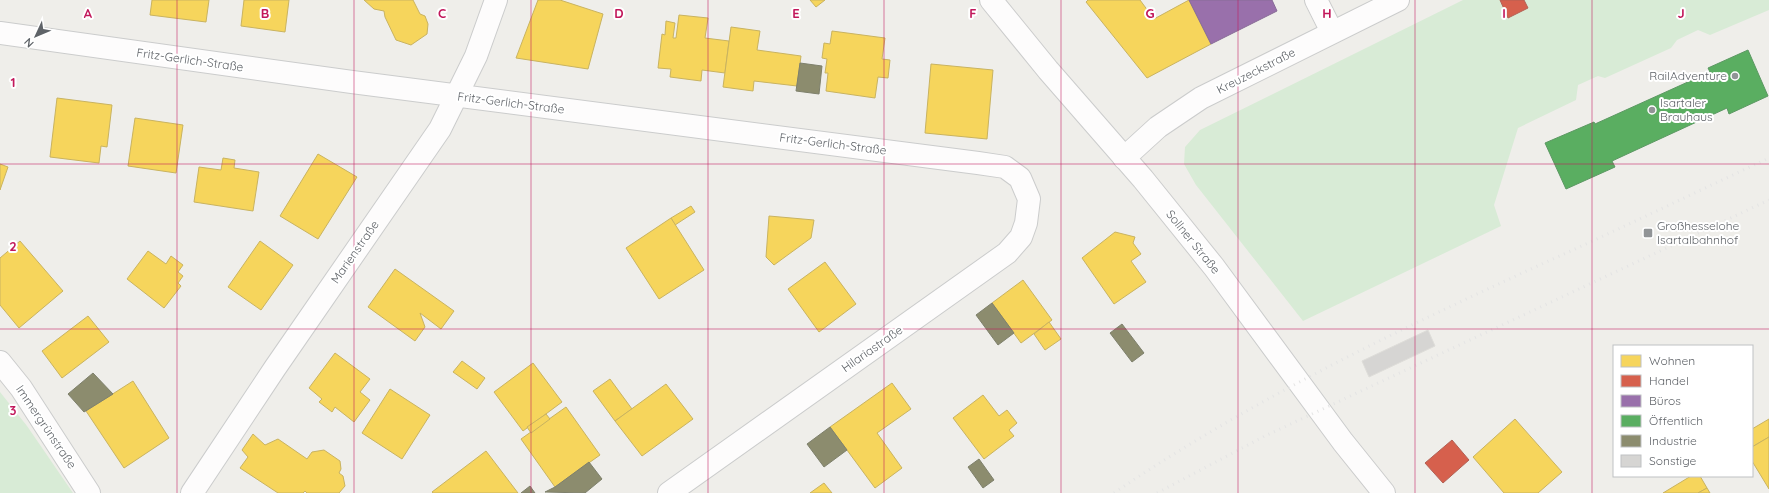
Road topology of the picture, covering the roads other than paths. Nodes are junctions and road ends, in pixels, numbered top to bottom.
1 (496, 0) edge
2 (991, 0) edge
3 (1316, 0) edge
4 (1398, 0) edge
5 (1332, 32) junction
6 (0, 33) edge
7 (457, 96) junction
8 (1124, 158) junction
9 (1020, 178) joint
10 (0, 362) edge
11 (89, 493) edge
12 (192, 493) edge
13 (669, 493) edge
14 (1384, 493) edge

1 - 7 street, Marienstraße
2 - 8 street, Sollner Straße
3 - 5 street
4 - 5 street, Kreuzeckstraße
5 - 8 street, Kreuzeckstraße
6 - 7 street, Fritz-Gerlich-Straße
7 - 9 street, Fritz-Gerlich-Straße
7 - 12 street, Marienstraße
8 - 14 street, Sollner Straße
9 - 13 street, Hilariastraße
10 - 11 street, Immergrünstraße

